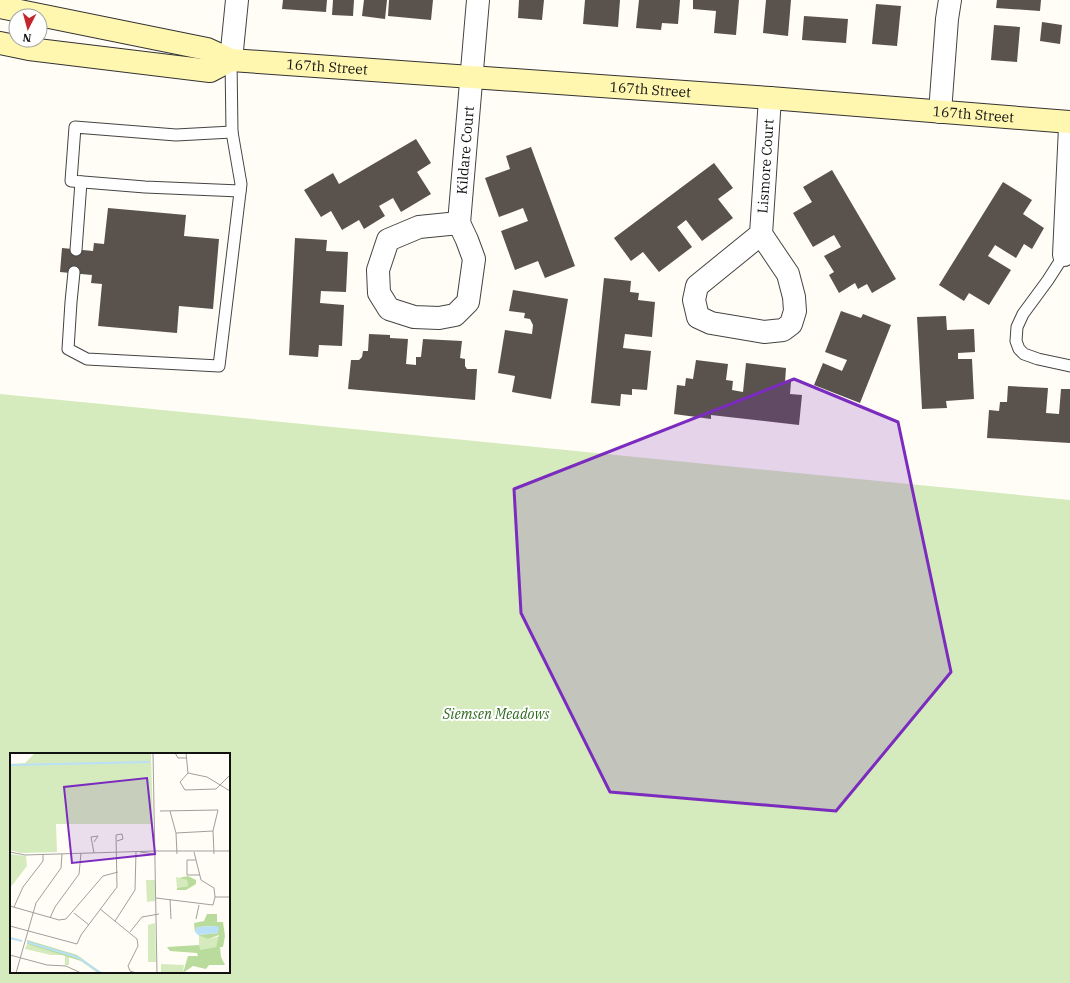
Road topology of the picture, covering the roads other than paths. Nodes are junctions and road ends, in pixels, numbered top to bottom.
1 (237, 0) edge
2 (478, 0) edge
3 (950, 0) edge
4 (0, 7) edge
5 (0, 43) edge
6 (231, 60) junction
7 (471, 77) junction
8 (770, 98) junction
9 (940, 112) junction
10 (1070, 122) edge
11 (1070, 127) edge
12 (232, 132) junction
13 (81, 182) junction
14 (240, 191) junction
15 (458, 223) junction
16 (761, 234) junction
17 (76, 250) dead end
18 (1067, 257) edge
19 (74, 272) dead end
20 (1070, 366) edge

1 - 6 street
2 - 7 street, Kildare Court
3 - 9 street
4 - 6 street, 167th Street
5 - 6 street
6 - 7 street, 167th Street
6 - 12 lane
7 - 8 street, 167th Street
7 - 15 street, Kildare Court
8 - 9 street, 167th Street
8 - 16 street, Lismore Court
9 - 10 street, 167th Street
11 - 18 street
12 - 13 lane
12 - 14 lane
13 - 14 lane
13 - 17 lane
14 - 19 lane
15 - 15 street
16 - 16 street, Lismore Court
18 - 20 lane

